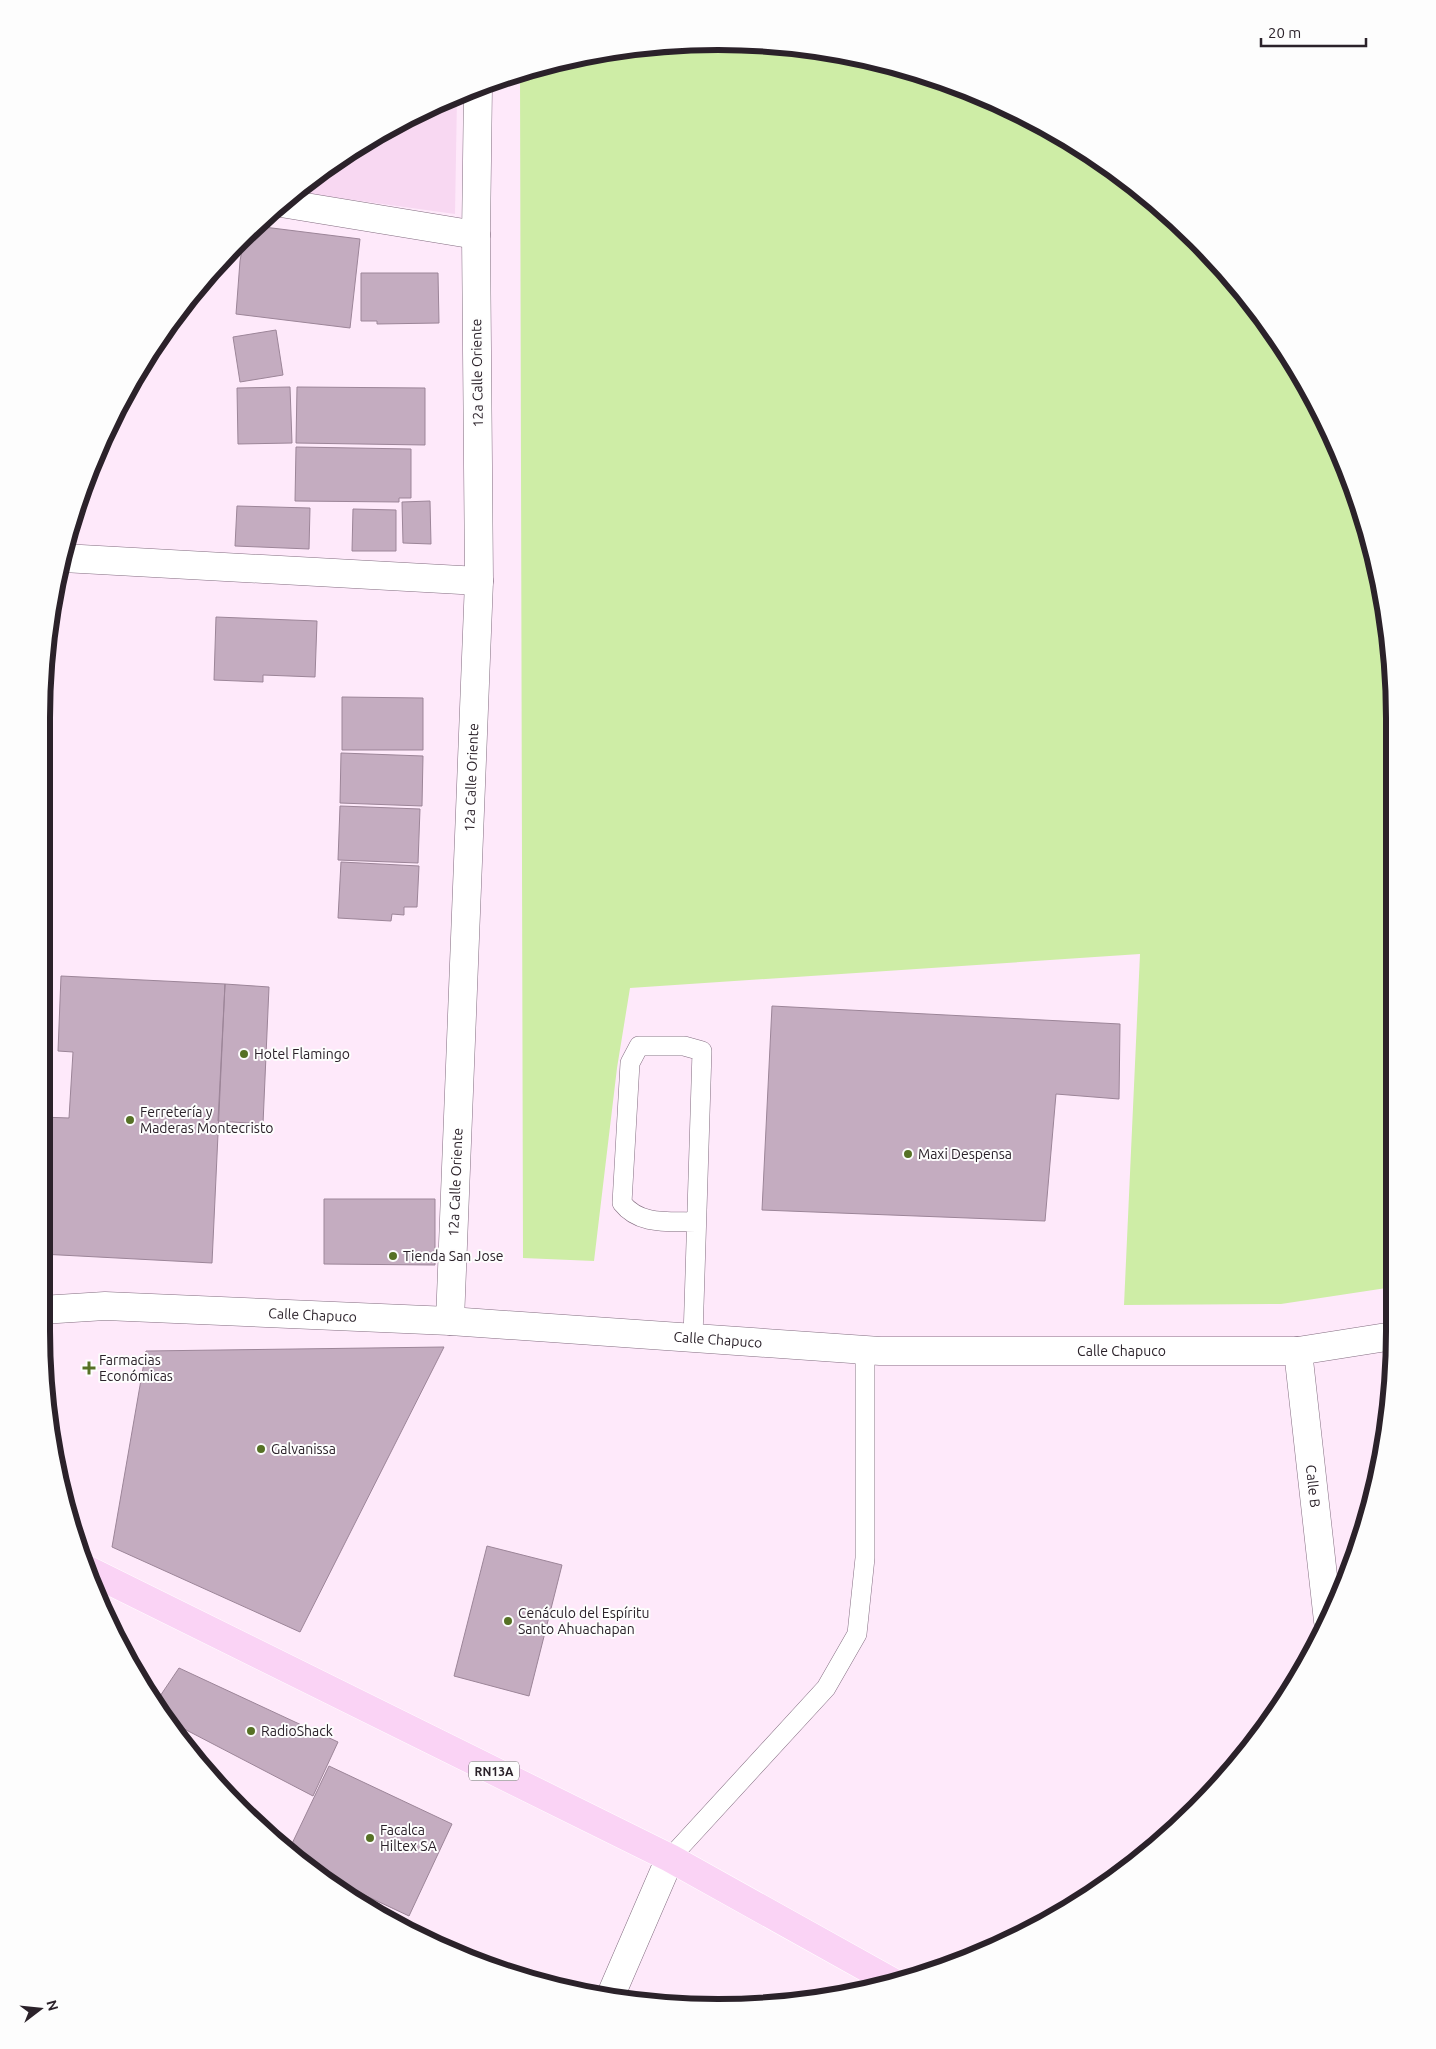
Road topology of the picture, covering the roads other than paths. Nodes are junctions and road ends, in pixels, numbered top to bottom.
1 (478, 95) edge
2 (291, 205) edge
3 (476, 235) junction
4 (70, 558) edge
5 (479, 581) junction
6 (696, 1222) junction
7 (50, 1309) edge
8 (450, 1321) junction
9 (1386, 1337) edge
10 (693, 1338) junction
11 (866, 1350) junction
12 (1298, 1352) junction
13 (96, 1574) edge
14 (1326, 1606) edge
15 (670, 1858) junction
16 (884, 1978) edge
17 (613, 1990) edge

1 - 3 street, 12a Calle Oriente
2 - 3 street
3 - 5 street, 12a Calle Oriente
4 - 5 street
5 - 8 street, 12a Calle Oriente
6 - 6 lane
6 - 10 lane
7 - 8 street, Calle Chapuco
8 - 10 street, Calle Chapuco
9 - 12 street, Calle Chapuco
10 - 11 street, Calle Chapuco
11 - 12 street, Calle Chapuco
11 - 15 lane
12 - 14 street, Calle B
13 - 15 main road, RN13A
15 - 16 main road, RN13A
15 - 17 street

